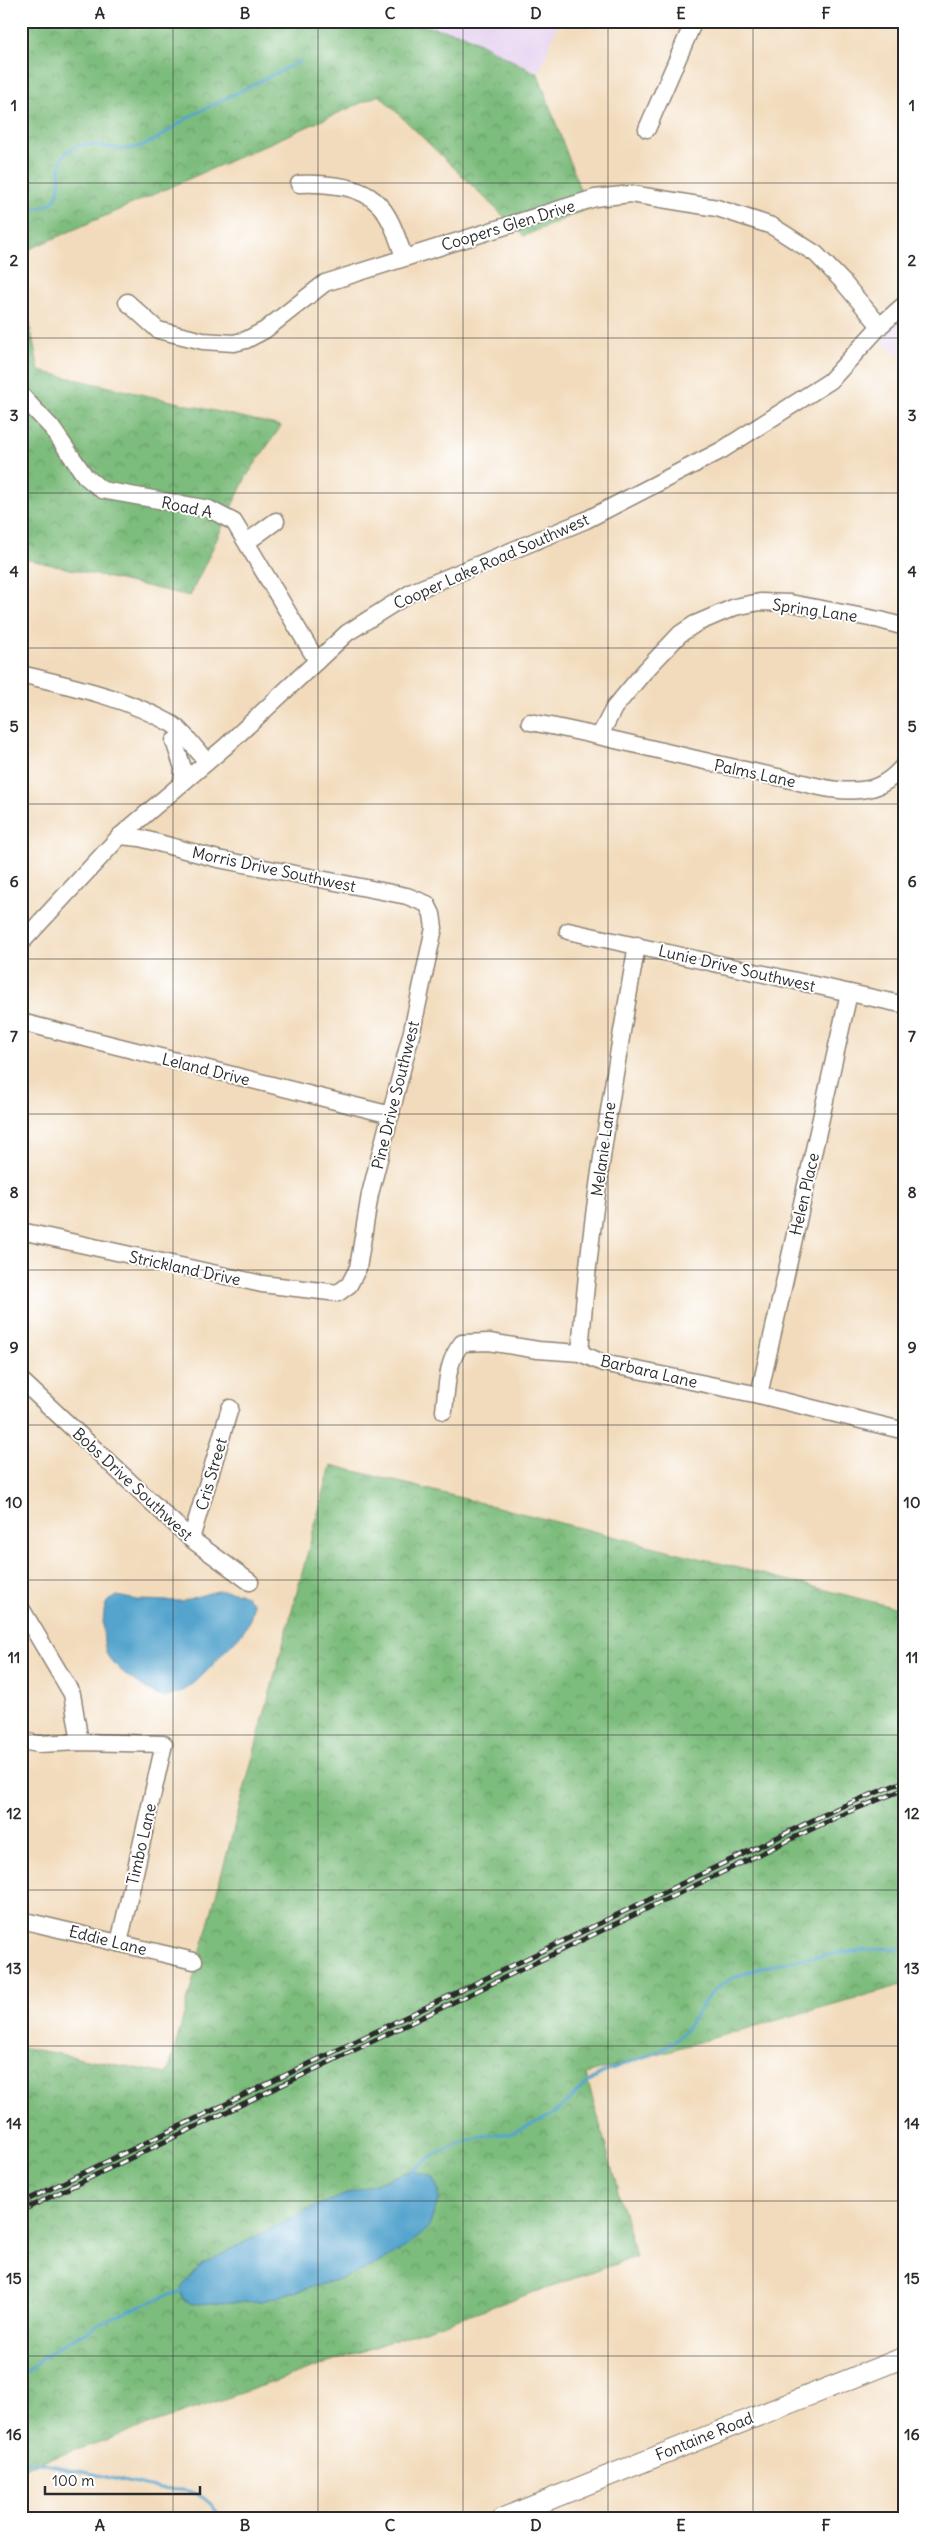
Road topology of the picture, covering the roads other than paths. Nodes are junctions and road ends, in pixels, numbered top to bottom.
1 (694, 21) edge
2 (648, 129) dead end
3 (299, 184) dead end
4 (404, 257) junction
5 (128, 302) dead end
6 (905, 304) edge
7 (880, 326) junction
8 (21, 395) edge
9 (276, 521) dead end
10 (247, 542) junction
11 (905, 627) edge
12 (317, 661) junction
13 (21, 674) edge
14 (161, 719) junction
15 (530, 722) dead end
16 (600, 735) junction
17 (174, 741) junction
18 (905, 764) edge
19 (203, 766) junction
20 (182, 783) junction
21 (120, 836) junction
22 (427, 904) joint
23 (568, 931) dead end
24 (21, 943) edge
25 (637, 946) junction
26 (849, 993) junction
27 (905, 1005) edge
28 (21, 1022) edge
29 (391, 1115) junction
30 (21, 1231) edge
31 (349, 1285) joint
32 (580, 1353) junction
33 (21, 1380) edge
34 (759, 1395) junction
35 (230, 1408) dead end
36 (444, 1411) dead end
37 (905, 1432) edge
38 (191, 1540) junction
39 (250, 1582) dead end
40 (21, 1608) edge
41 (21, 1741) edge
42 (80, 1742) junction
43 (21, 1920) edge
44 (119, 1943) junction
45 (194, 1961) dead end
46 (905, 2357) edge
47 (503, 2518) edge

1 - 2 street
3 - 4 street
4 - 5 street, Coopers Glen Drive
4 - 7 street, Coopers Glen Drive
6 - 7 street, Cooper Lake Road Southwest
7 - 12 street, Cooper Lake Road Southwest
8 - 10 street, Road A
9 - 10 street
10 - 12 street, Road A
11 - 16 street, Spring Lane
12 - 19 street, Cooper Lake Road Southwest
13 - 14 street
14 - 17 street
14 - 19 street
15 - 16 street, Palms Lane
16 - 18 street, Palms Lane
17 - 19 street
17 - 20 street
19 - 20 street, Cooper Lake Road Southwest
20 - 21 street, Cooper Lake Road Southwest
21 - 22 street, Morris Drive Southwest
21 - 24 street, Cooper Lake Road Southwest
22 - 29 street, Pine Drive Southwest
23 - 25 street, Lunie Drive Southwest
25 - 26 street, Lunie Drive Southwest
25 - 32 street, Melanie Lane
26 - 27 street, Lunie Drive Southwest
26 - 34 street, Helen Place
28 - 29 street, Leland Drive
29 - 31 street, Pine Drive Southwest
30 - 31 street, Strickland Drive
32 - 34 street, Barbara Lane
32 - 36 street, Barbara Lane
33 - 38 street, Bobs Drive Southwest
34 - 37 street, Barbara Lane
35 - 38 street, Cris Street
38 - 39 street, Bobs Drive Southwest
40 - 42 street
41 - 42 street
42 - 44 street, Timbo Lane
43 - 44 street, Eddie Lane
44 - 45 street, Eddie Lane
46 - 47 main road, Fontaine Road

